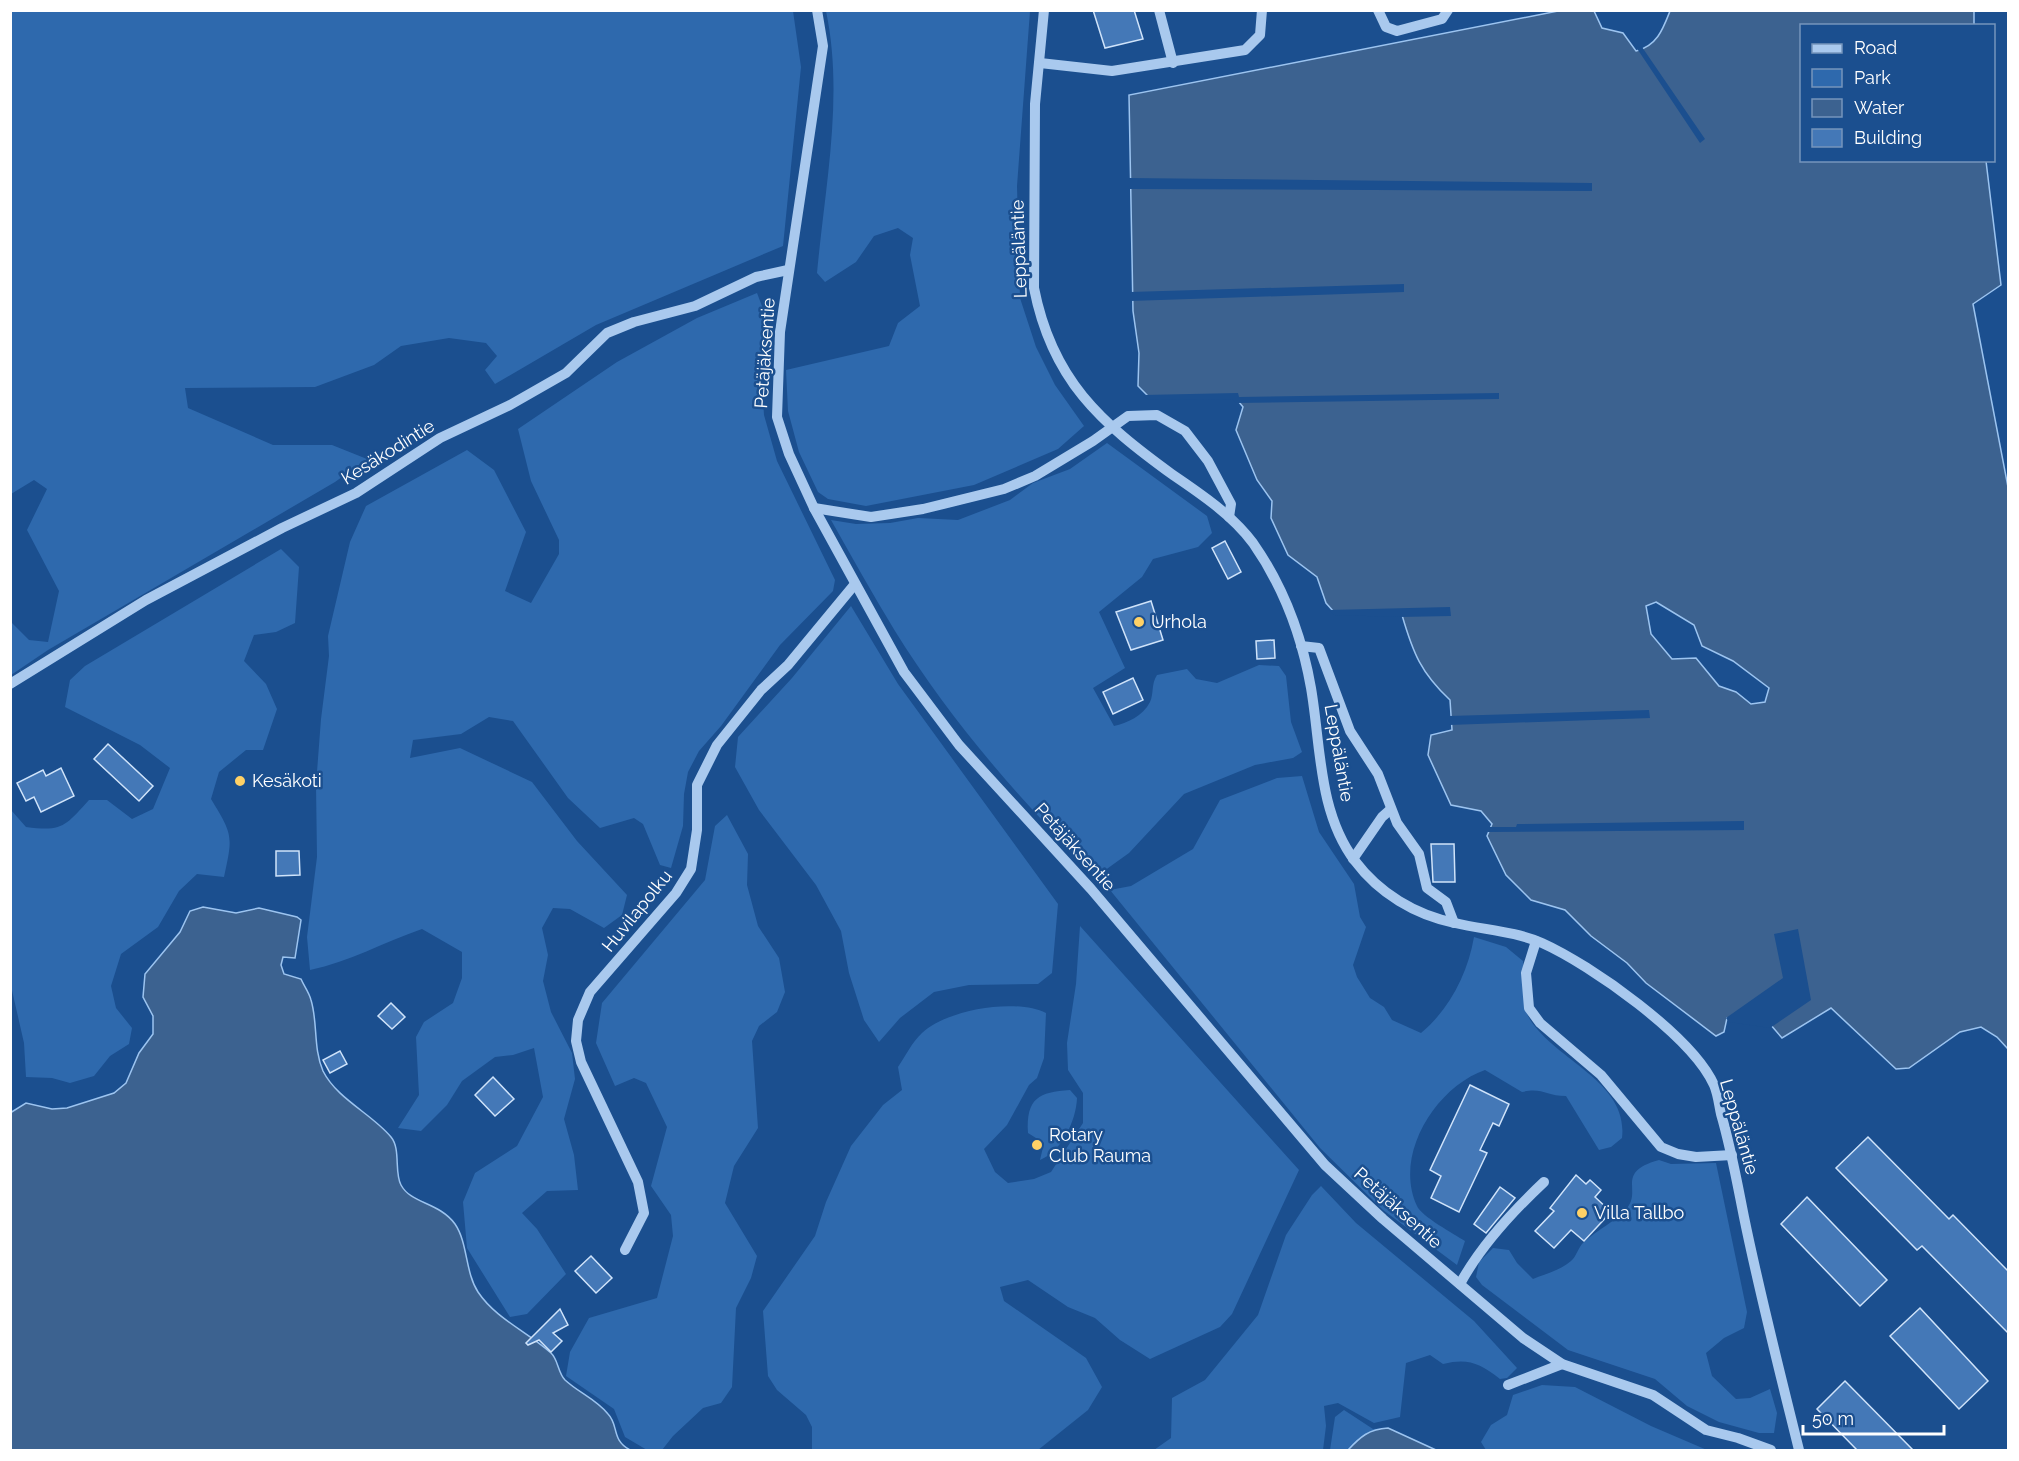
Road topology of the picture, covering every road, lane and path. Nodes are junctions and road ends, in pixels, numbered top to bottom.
1 (817, 10) edge
2 (1044, 10) edge
3 (1159, 10) edge
4 (1262, 10) edge
5 (1378, 10) edge
6 (1448, 10) edge
7 (1040, 63) junction
8 (1173, 63) junction
9 (788, 270) junction
10 (1112, 426) junction
11 (814, 508) junction
12 (1229, 517) junction
13 (855, 584) junction
14 (1301, 645) junction
15 (10, 684) edge
16 (1391, 810) junction
17 (1353, 859) junction
18 (1454, 923) junction
19 (1536, 940) junction
20 (1732, 1155) junction
21 (1544, 1182) dead end
22 (625, 1250) dead end
23 (1460, 1284) junction
24 (1562, 1364) junction
25 (1508, 1385) dead end
26 (1771, 1450) edge
27 (1799, 1450) edge

1 - 9 street, Petäjäksentie
2 - 7 street, Leppäläntie
3 - 8 street
4 - 8 street
5 - 6 street
7 - 8 street
7 - 10 street, Leppäläntie
9 - 11 street, Petäjäksentie
9 - 15 street, Kesäkodintie
10 - 11 street
10 - 12 street, Leppäläntie
10 - 12 street
11 - 13 street, Petäjäksentie
12 - 14 street, Leppäläntie
13 - 22 street, Huvilapolku
13 - 23 street, Petäjäksentie
14 - 16 street
14 - 17 street, Leppäläntie
16 - 17 street
16 - 18 street
17 - 18 street, Leppäläntie
18 - 19 street, Leppäläntie
19 - 20 street, Leppäläntie
19 - 20 street
20 - 27 street, Leppäläntie
21 - 23 street
23 - 24 street, Petäjäksentie
24 - 25 street
24 - 26 street, Petäjäksentie

